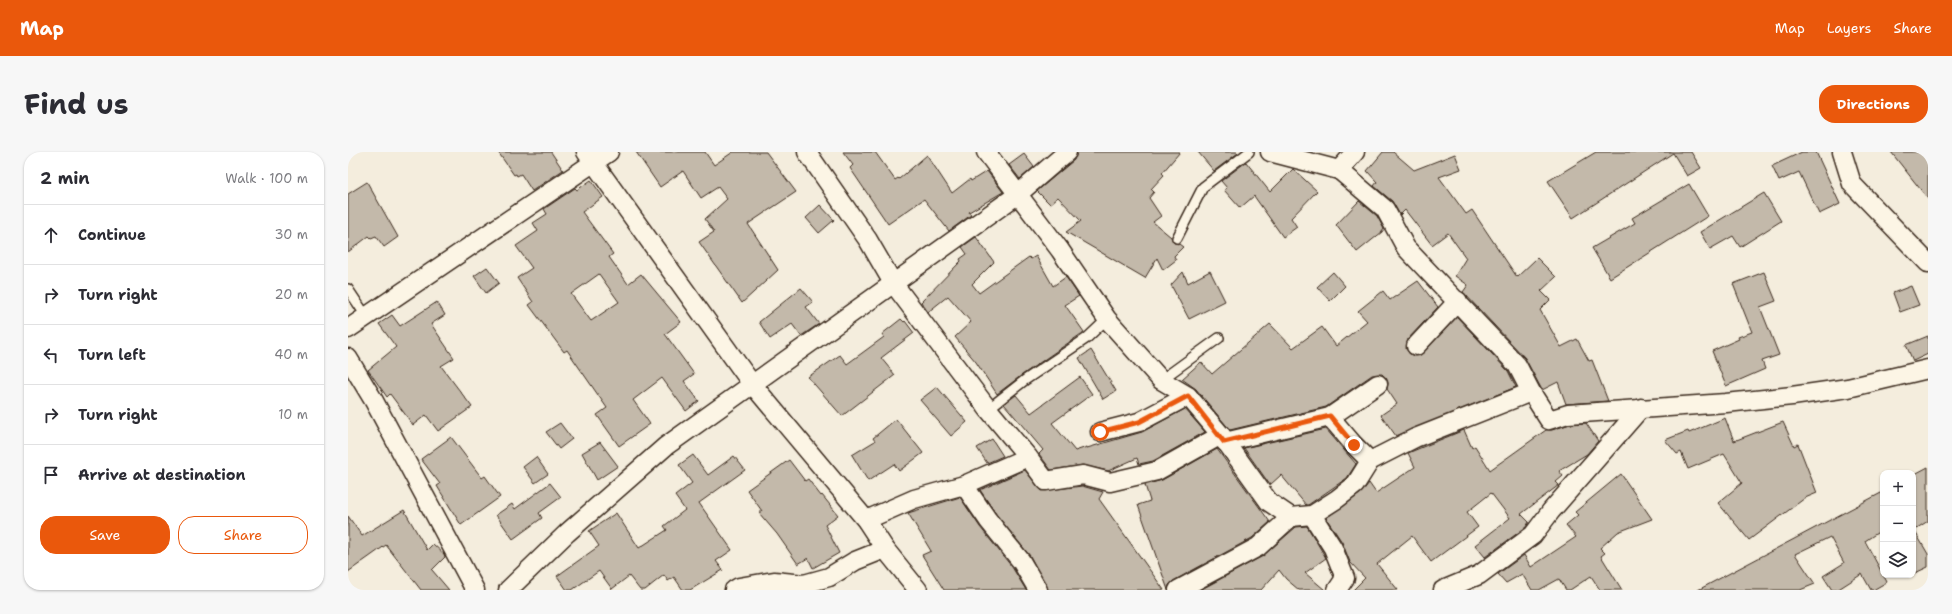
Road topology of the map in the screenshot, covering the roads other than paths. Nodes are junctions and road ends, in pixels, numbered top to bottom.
1 (609, 152) edge
2 (807, 152) edge
3 (986, 152) edge
4 (1067, 152) edge
5 (1249, 152) edge
6 (1270, 152) edge
7 (1355, 152) edge
8 (1842, 152) edge
9 (589, 157) edge
10 (1339, 170) junction
11 (1017, 195) junction
12 (1177, 238) dead end
13 (1928, 263) edge
14 (893, 283) junction
15 (348, 289) edge
16 (1458, 301) junction
17 (366, 316) junction
18 (1107, 319) junction
19 (348, 329) edge
20 (1219, 338) dead end
21 (1416, 346) dead end
22 (348, 358) edge
23 (1928, 369) edge
24 (1161, 380) junction
25 (752, 384) junction
26 (1378, 384) dead end
27 (1531, 392) junction
28 (1188, 396) junction
29 (1641, 408) junction
30 (988, 409) junction
31 (1330, 416) junction
32 (1100, 432) dead end
33 (1223, 438) junction
34 (1028, 457) junction
35 (1370, 461) junction
36 (964, 485) junction
37 (1312, 515) junction
38 (1291, 517) junction
39 (866, 520) junction
40 (885, 549) junction
41 (475, 590) edge
42 (508, 590) edge
43 (734, 590) edge
44 (918, 590) edge
45 (1038, 590) edge
46 (1178, 590) edge
47 (1337, 590) edge
48 (1443, 590) edge

1 - 9 street
2 - 14 street
3 - 11 street
4 - 11 street
5 - 12 lane
6 - 10 street
7 - 10 street
8 - 13 street
9 - 17 street
9 - 25 street
10 - 16 street
11 - 14 street
11 - 18 street
14 - 25 street
14 - 30 street
15 - 17 lane
16 - 21 street
16 - 27 street
17 - 19 street
18 - 24 street
18 - 30 lane
20 - 24 lane
22 - 41 street
23 - 29 street
24 - 28 street
25 - 39 street
25 - 42 street
26 - 31 street
27 - 29 street
27 - 35 street
28 - 32 street
28 - 33 street
29 - 48 street
30 - 34 street
31 - 33 street
31 - 35 street
33 - 34 street
33 - 38 street
34 - 36 street
35 - 37 street
36 - 39 street
36 - 45 street
37 - 38 street
37 - 47 street
38 - 46 street
39 - 40 street
40 - 43 street
40 - 44 street

